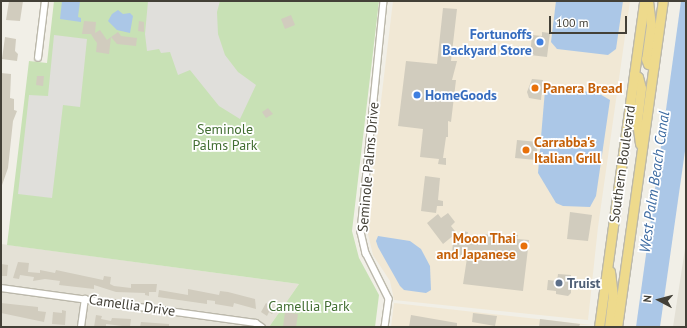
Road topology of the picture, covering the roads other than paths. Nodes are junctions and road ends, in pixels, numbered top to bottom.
1 (45, 1) edge
2 (384, 1) edge
3 (644, 1) edge
4 (648, 1) edge
5 (663, 1) edge
6 (38, 58) dead end
7 (654, 66) junction
8 (634, 74) junction
9 (641, 155) junction
10 (609, 258) junction
11 (1, 288) edge
12 (85, 299) junction
13 (82, 327) edge
14 (262, 327) edge
15 (385, 327) edge
16 (599, 327) edge
17 (609, 327) edge
18 (617, 327) edge

1 - 6 street
2 - 15 street, Seminole Palms Drive
3 - 8 highway, Southern Boulevard
4 - 7 highway
5 - 7 highway, Southern Boulevard
7 - 9 highway, Southern Boulevard
8 - 9 highway
8 - 10 highway, Southern Boulevard
9 - 18 highway, Southern Boulevard
10 - 16 highway, Southern Boulevard
10 - 17 highway
11 - 12 street, Camellia Drive
12 - 13 street
12 - 14 street, Camellia Drive

